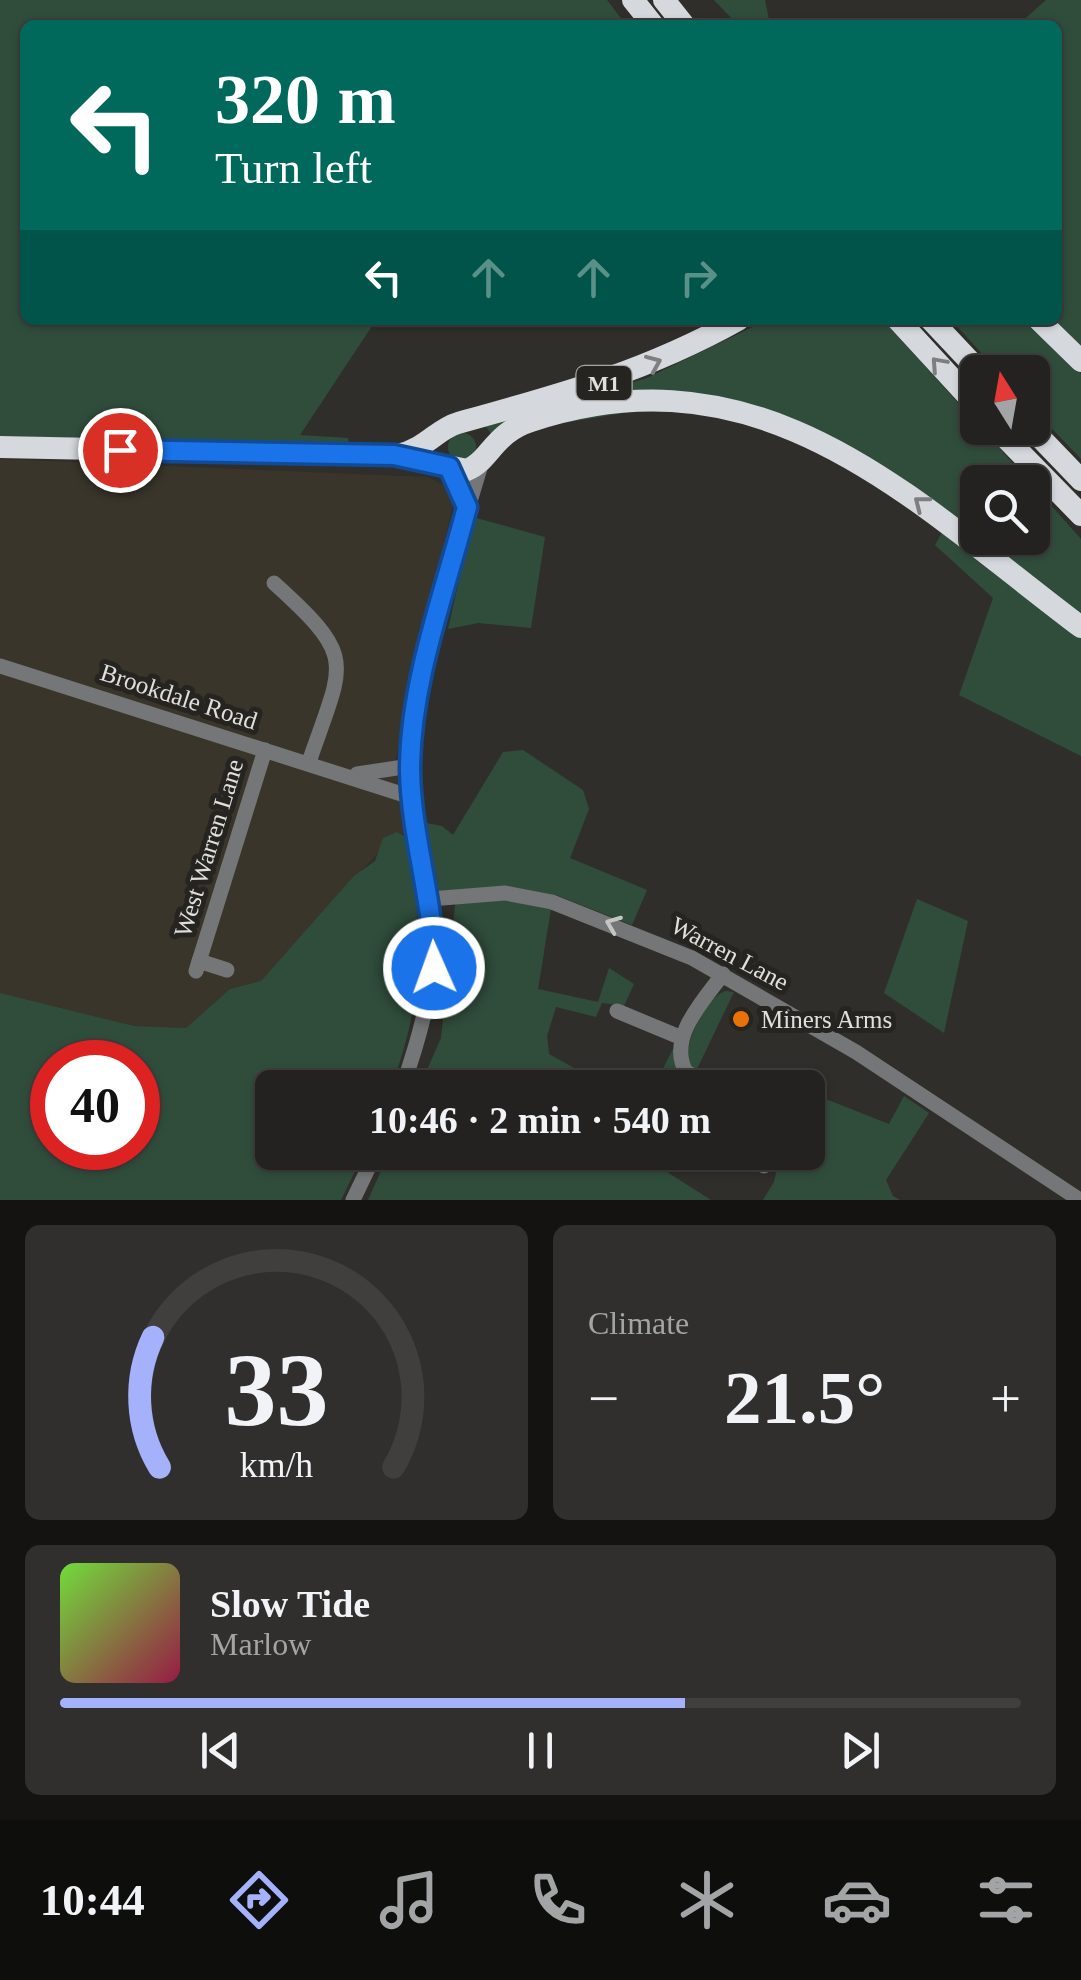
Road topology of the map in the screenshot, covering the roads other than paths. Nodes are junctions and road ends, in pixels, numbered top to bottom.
1 (633, 0) edge
2 (664, 0) edge
3 (648, 20) edge
4 (680, 20) edge
5 (729, 325) edge
6 (903, 325) edge
7 (936, 325) edge
8 (1044, 325) edge
9 (964, 355) edge
10 (1081, 361) edge
11 (960, 387) edge
12 (461, 422) junction
13 (440, 436) junction
14 (1013, 445) edge
15 (1048, 445) edge
16 (0, 447) edge
17 (394, 455) junction
18 (484, 455) junction
19 (450, 468) junction
20 (1081, 480) edge
21 (467, 507) junction
22 (1081, 515) edge
23 (274, 584) dead end
24 (1081, 626) edge
25 (0, 666) edge
26 (265, 750) junction
27 (309, 762) junction
28 (410, 766) junction
29 (343, 774) junction
30 (411, 797) junction
31 (430, 899) junction
32 (227, 970) dead end
33 (723, 974) junction
34 (617, 1011) dead end
35 (682, 1038) junction
36 (408, 1070) edge
37 (685, 1070) edge
38 (367, 1170) edge
39 (353, 1200) edge
40 (1080, 1200) edge

1 - 3 highway
2 - 4 highway
12 -> 5 highway, M1
11 -> 6 highway
7 - 9 highway
8 - 10 highway
12 - 13 highway
12 - 18 highway
13 - 17 highway
13 - 19 highway
14 - 22 highway
15 - 20 highway
16 - 17 highway
17 - 19 highway
18 - 19 highway
18 - 21 street
24 -> 18 highway, M1
19 - 21 street
21 - 28 street
23 - 27 street
25 - 26 street, Brookdale Road
26 - 27 street, Brookdale Road
26 - 32 street, West Warren Lane
27 - 29 street, Brookdale Road
28 - 29 street, Brookdale Road
28 - 30 street
29 - 30 street, Brookdale Road
30 - 31 street
33 -> 31 street, Warren Lane
31 - 36 street
33 - 35 street
33 - 40 street, Warren Lane
34 - 35 street
35 - 37 street
38 - 39 street

